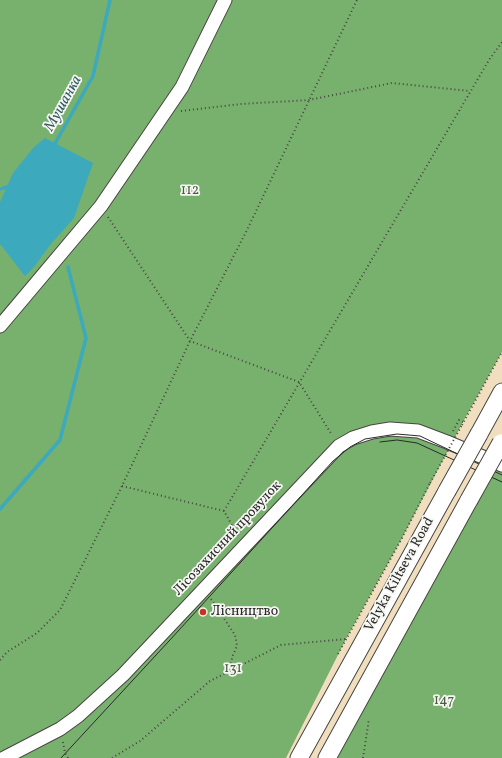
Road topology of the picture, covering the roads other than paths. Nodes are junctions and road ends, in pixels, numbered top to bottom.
1 (225, 0) edge
2 (0, 326) edge
3 (502, 392) edge
4 (501, 442) edge
5 (502, 465) edge
6 (4, 758) edge
7 (299, 758) edge
8 (327, 758) edge

1 - 2 street
3 - 7 main road, Velyka Kiltseva Road, bridge
4 - 8 main road, Velyka Kiltseva Road, bridge
5 - 6 street, Лісозахисний провулок

